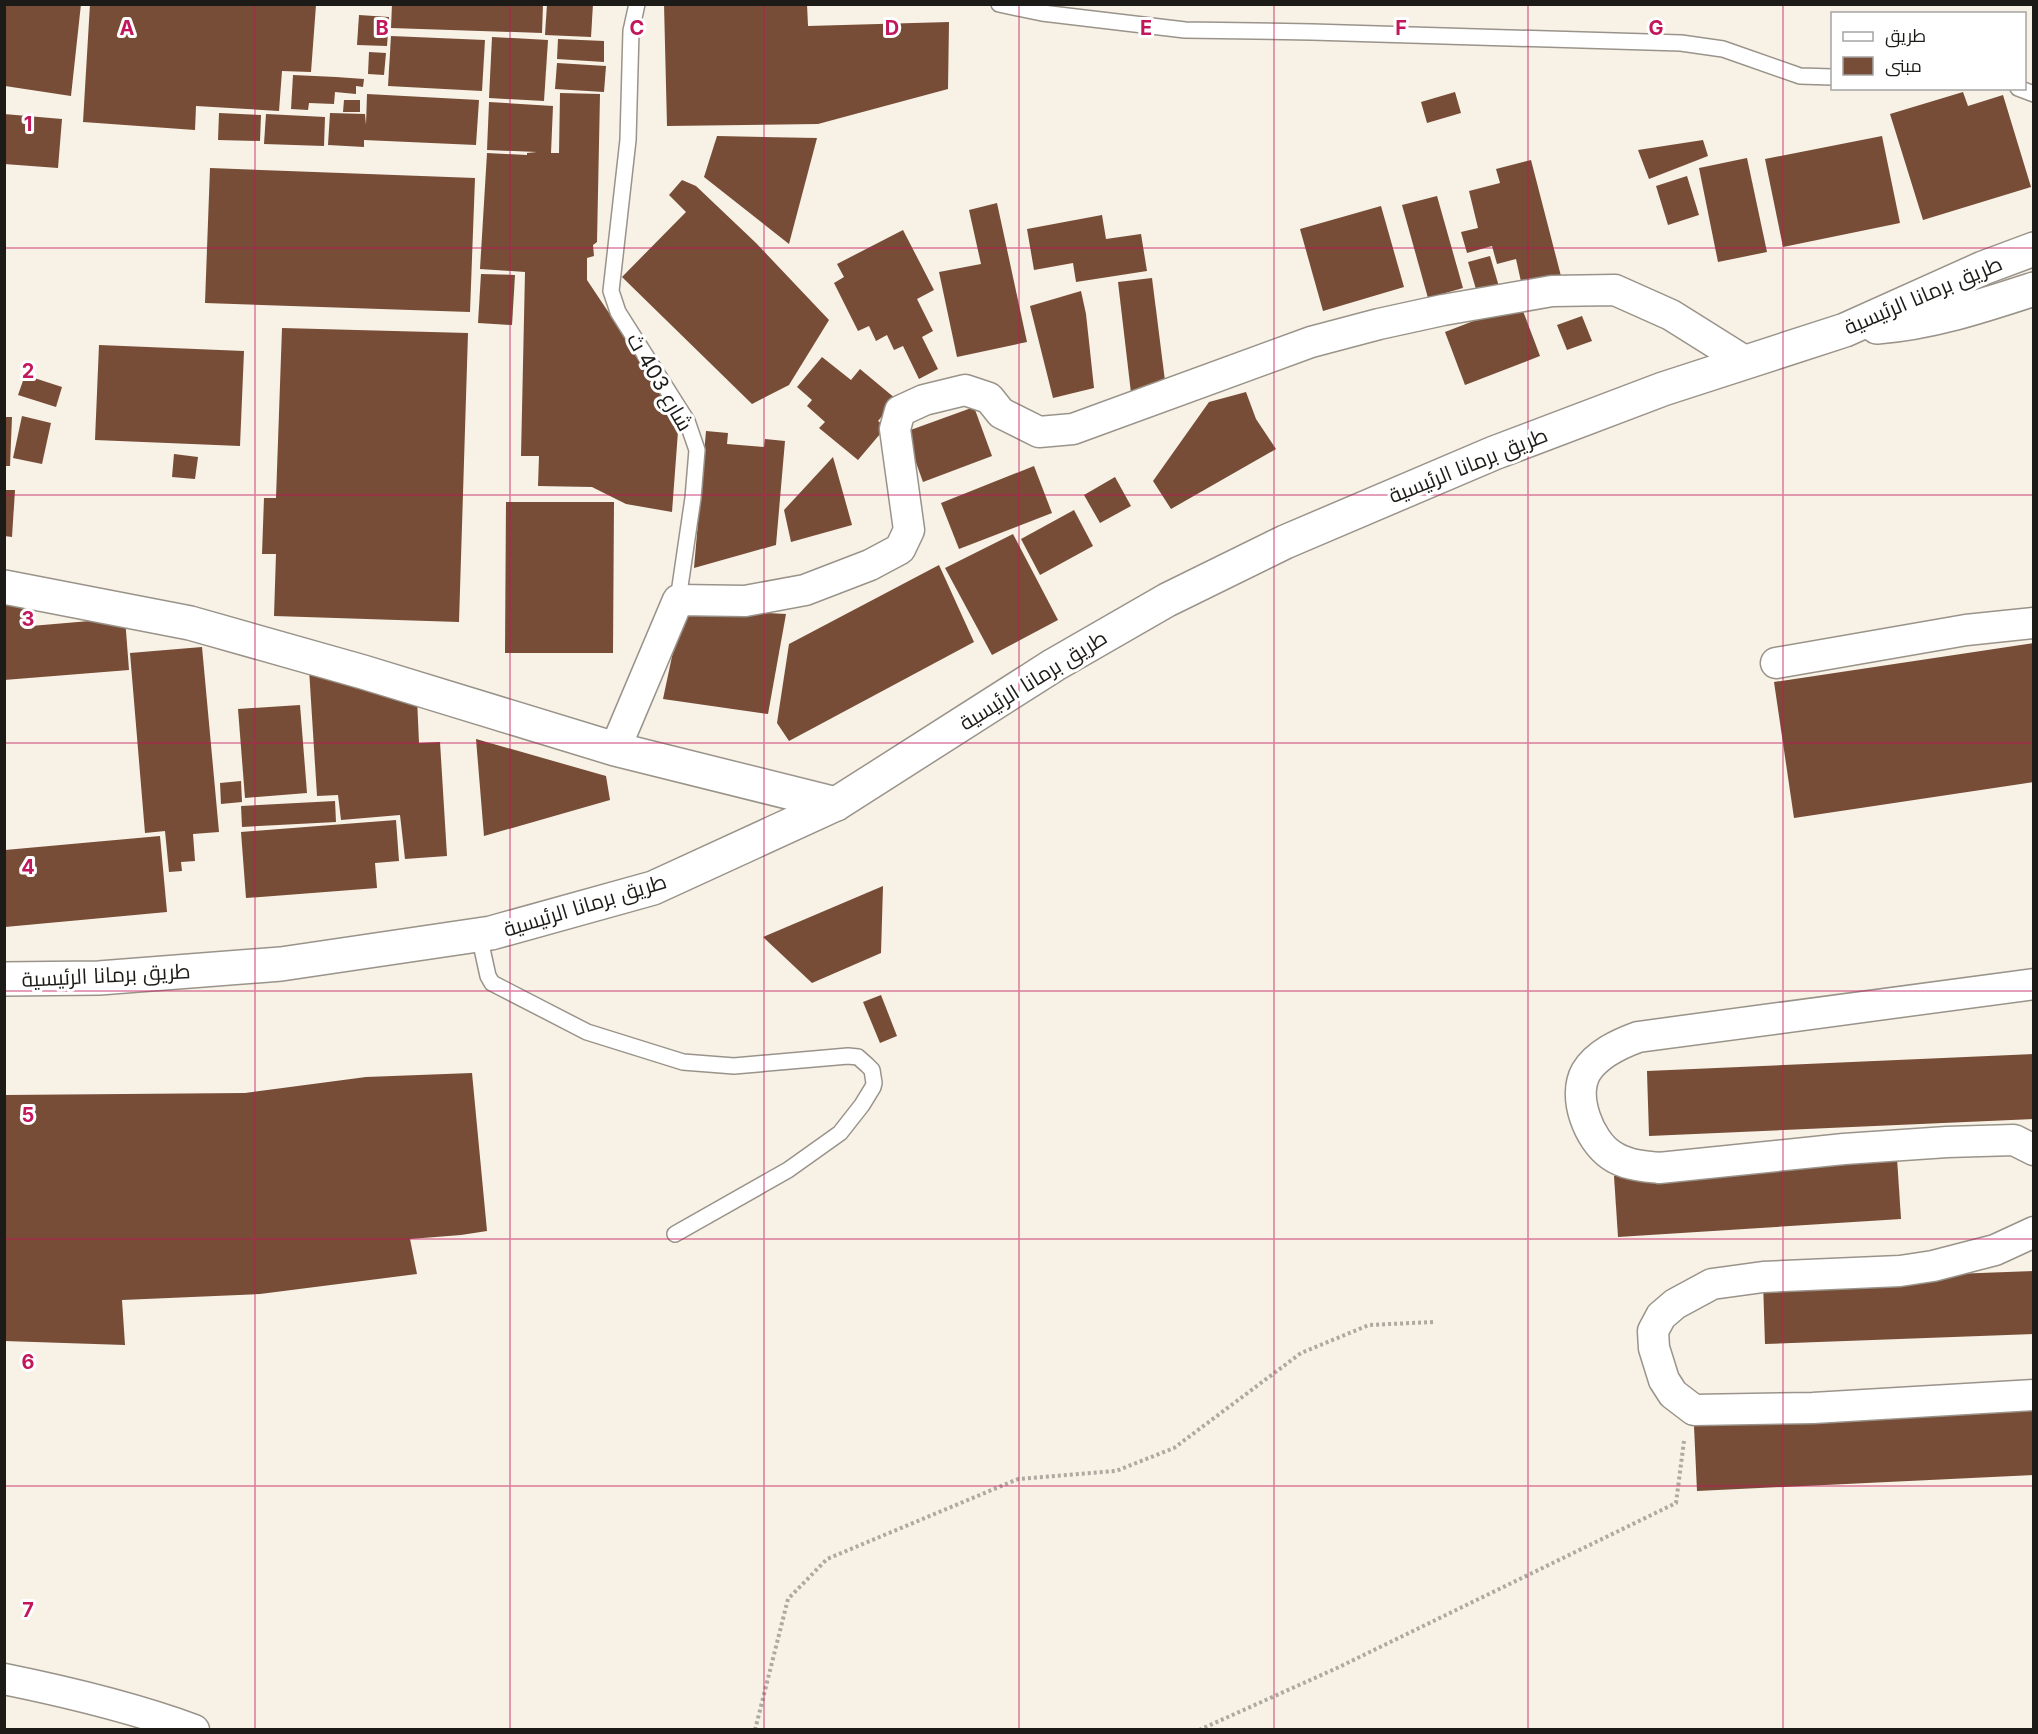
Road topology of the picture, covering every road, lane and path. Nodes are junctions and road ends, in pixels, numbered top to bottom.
1 (637, 4) edge
2 (999, 4) edge
3 (1831, 77) edge
4 (2034, 249) edge
5 (2034, 289) edge
6 (1845, 330) junction
7 (1746, 362) junction
8 (4, 587) edge
9 (678, 600) junction
10 (2034, 623) edge
11 (1776, 663) dead end
12 (615, 749) junction
13 (836, 804) junction
14 (480, 935) junction
15 (4, 979) edge
16 (2034, 984) edge
17 (2034, 1150) edge
18 (2034, 1232) edge
19 (675, 1234) dead end
20 (1433, 1322) dead end
21 (2034, 1395) edge
22 (1694, 1410) junction
23 (4, 1679) edge
24 (194, 1730) edge
25 (755, 1730) edge
26 (1199, 1730) edge

1 - 9 lane, شارع 403 ث
2 - 3 lane
4 - 6 main road, طريق برمانا الرئيسية
5 - 6 main road
6 - 7 main road, طريق برمانا الرئيسية
7 - 9 street
7 - 13 main road, طريق برمانا الرئيسية
8 - 12 main road
9 - 12 street, شارع 403 ث
10 - 11 street
12 - 13 main road
13 - 14 main road, طريق برمانا الرئيسية
14 - 15 main road, طريق برمانا الرئيسية
14 - 19 lane
16 - 17 street
18 - 22 street
20 - 25 path
21 - 22 street
22 - 26 path
23 - 24 street

